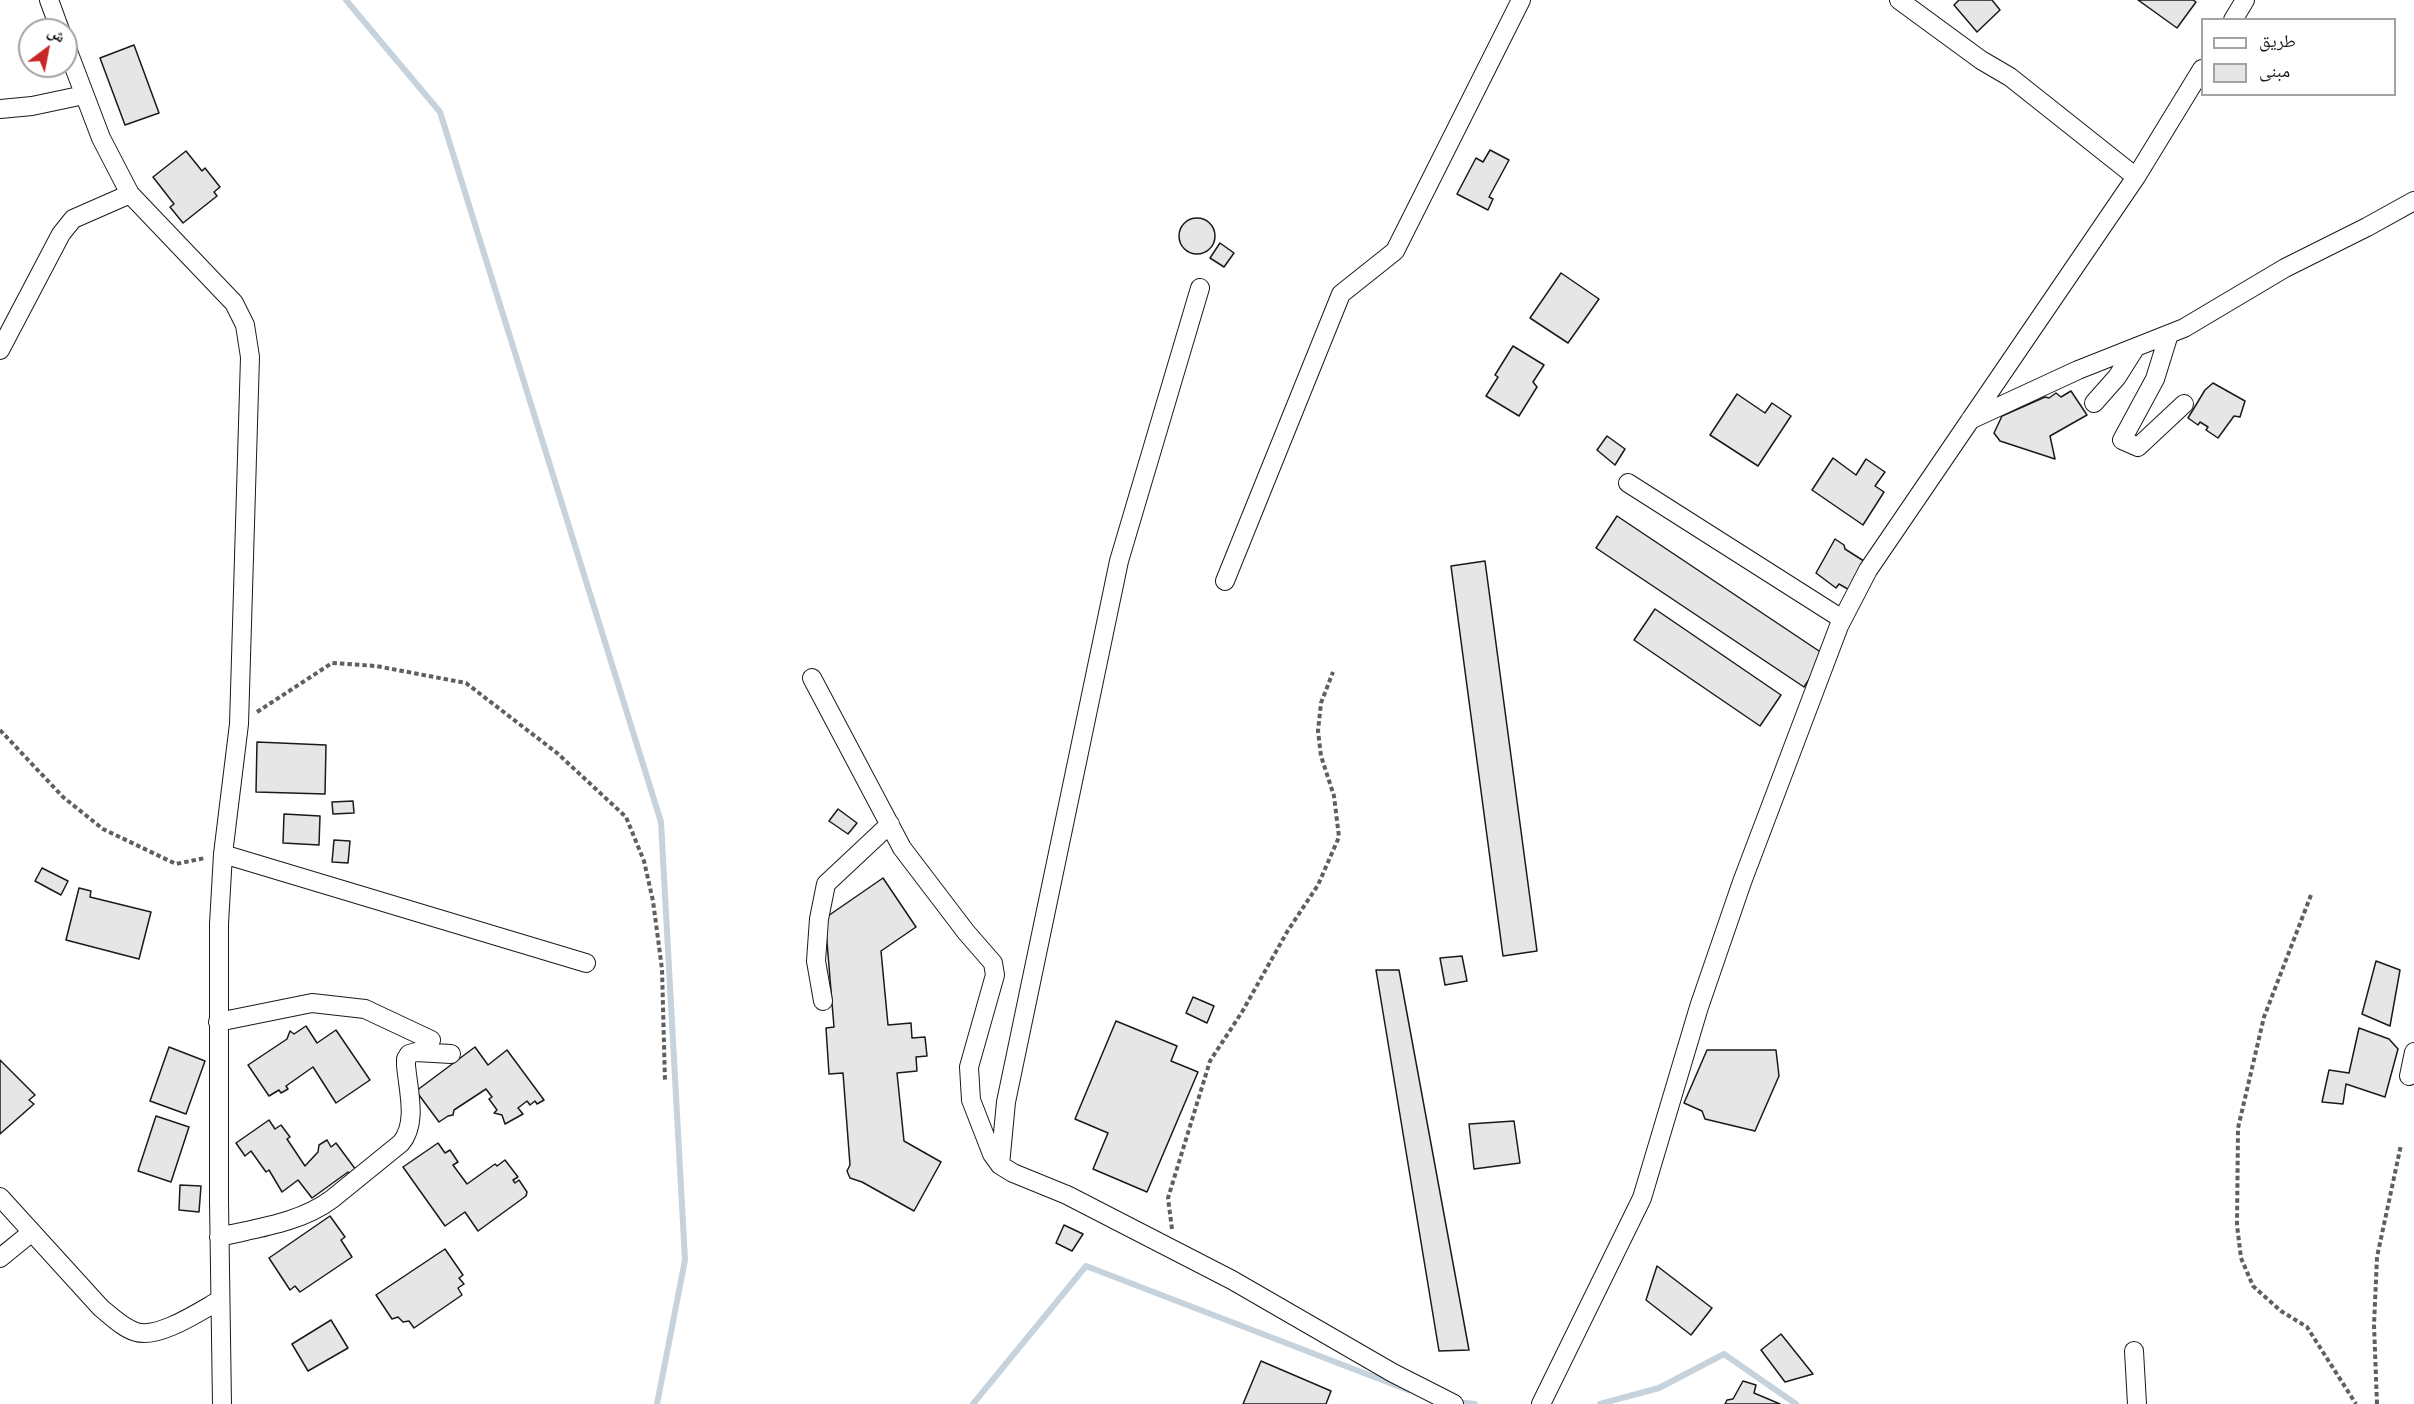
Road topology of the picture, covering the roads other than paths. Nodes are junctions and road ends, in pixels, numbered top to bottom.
1 (49, 0) edge
2 (1521, 0) edge
3 (1899, 0) edge
4 (2245, 0) edge
5 (56, 18) edge
6 (2234, 18) edge
7 (2201, 71) edge
8 (78, 78) edge
9 (84, 95) junction
10 (0, 109) edge
11 (2136, 177) junction
12 (130, 194) junction
13 (2414, 201) edge
14 (1200, 288) dead end
15 (2169, 334) junction
16 (2136, 347) junction
17 (0, 350) edge
18 (2094, 403) dead end
19 (2184, 404) dead end
20 (1968, 421) junction
21 (1628, 483) dead end
22 (1225, 581) dead end
23 (1842, 619) junction
24 (812, 678) dead end
25 (890, 824) junction
26 (223, 854) junction
27 (586, 963) dead end
28 (823, 1001) dead end
29 (218, 1022) junction
30 (431, 1040) dead end
31 (2414, 1052) edge
32 (451, 1054) dead end
33 (2409, 1076) dead end
34 (1000, 1164) junction
35 (0, 1197) edge
36 (32, 1232) junction
37 (219, 1237) junction
38 (0, 1258) edge
39 (220, 1300) junction
40 (2134, 1351) dead end
41 (222, 1404) edge
42 (1454, 1404) edge
43 (1541, 1404) edge
44 (2137, 1404) edge

1 - 5 street
2 - 22 street
3 - 11 street
4 - 6 street
7 - 11 street
8 - 9 street
9 - 10 street
9 - 12 street
11 - 20 street
12 - 17 street
12 - 26 street
13 - 15 street
14 - 34 street
15 - 16 street
15 - 19 street
16 - 18 street
16 - 20 street
20 - 23 street
21 - 23 street
23 - 43 street
24 - 25 street
25 - 28 street
25 - 34 street
26 - 27 street
26 - 29 street
29 - 30 street
29 - 37 street
31 - 33 street
32 - 37 street
34 - 42 street
35 - 36 street
36 - 38 street
36 - 39 street
37 - 39 street
39 - 41 street
40 - 44 street

